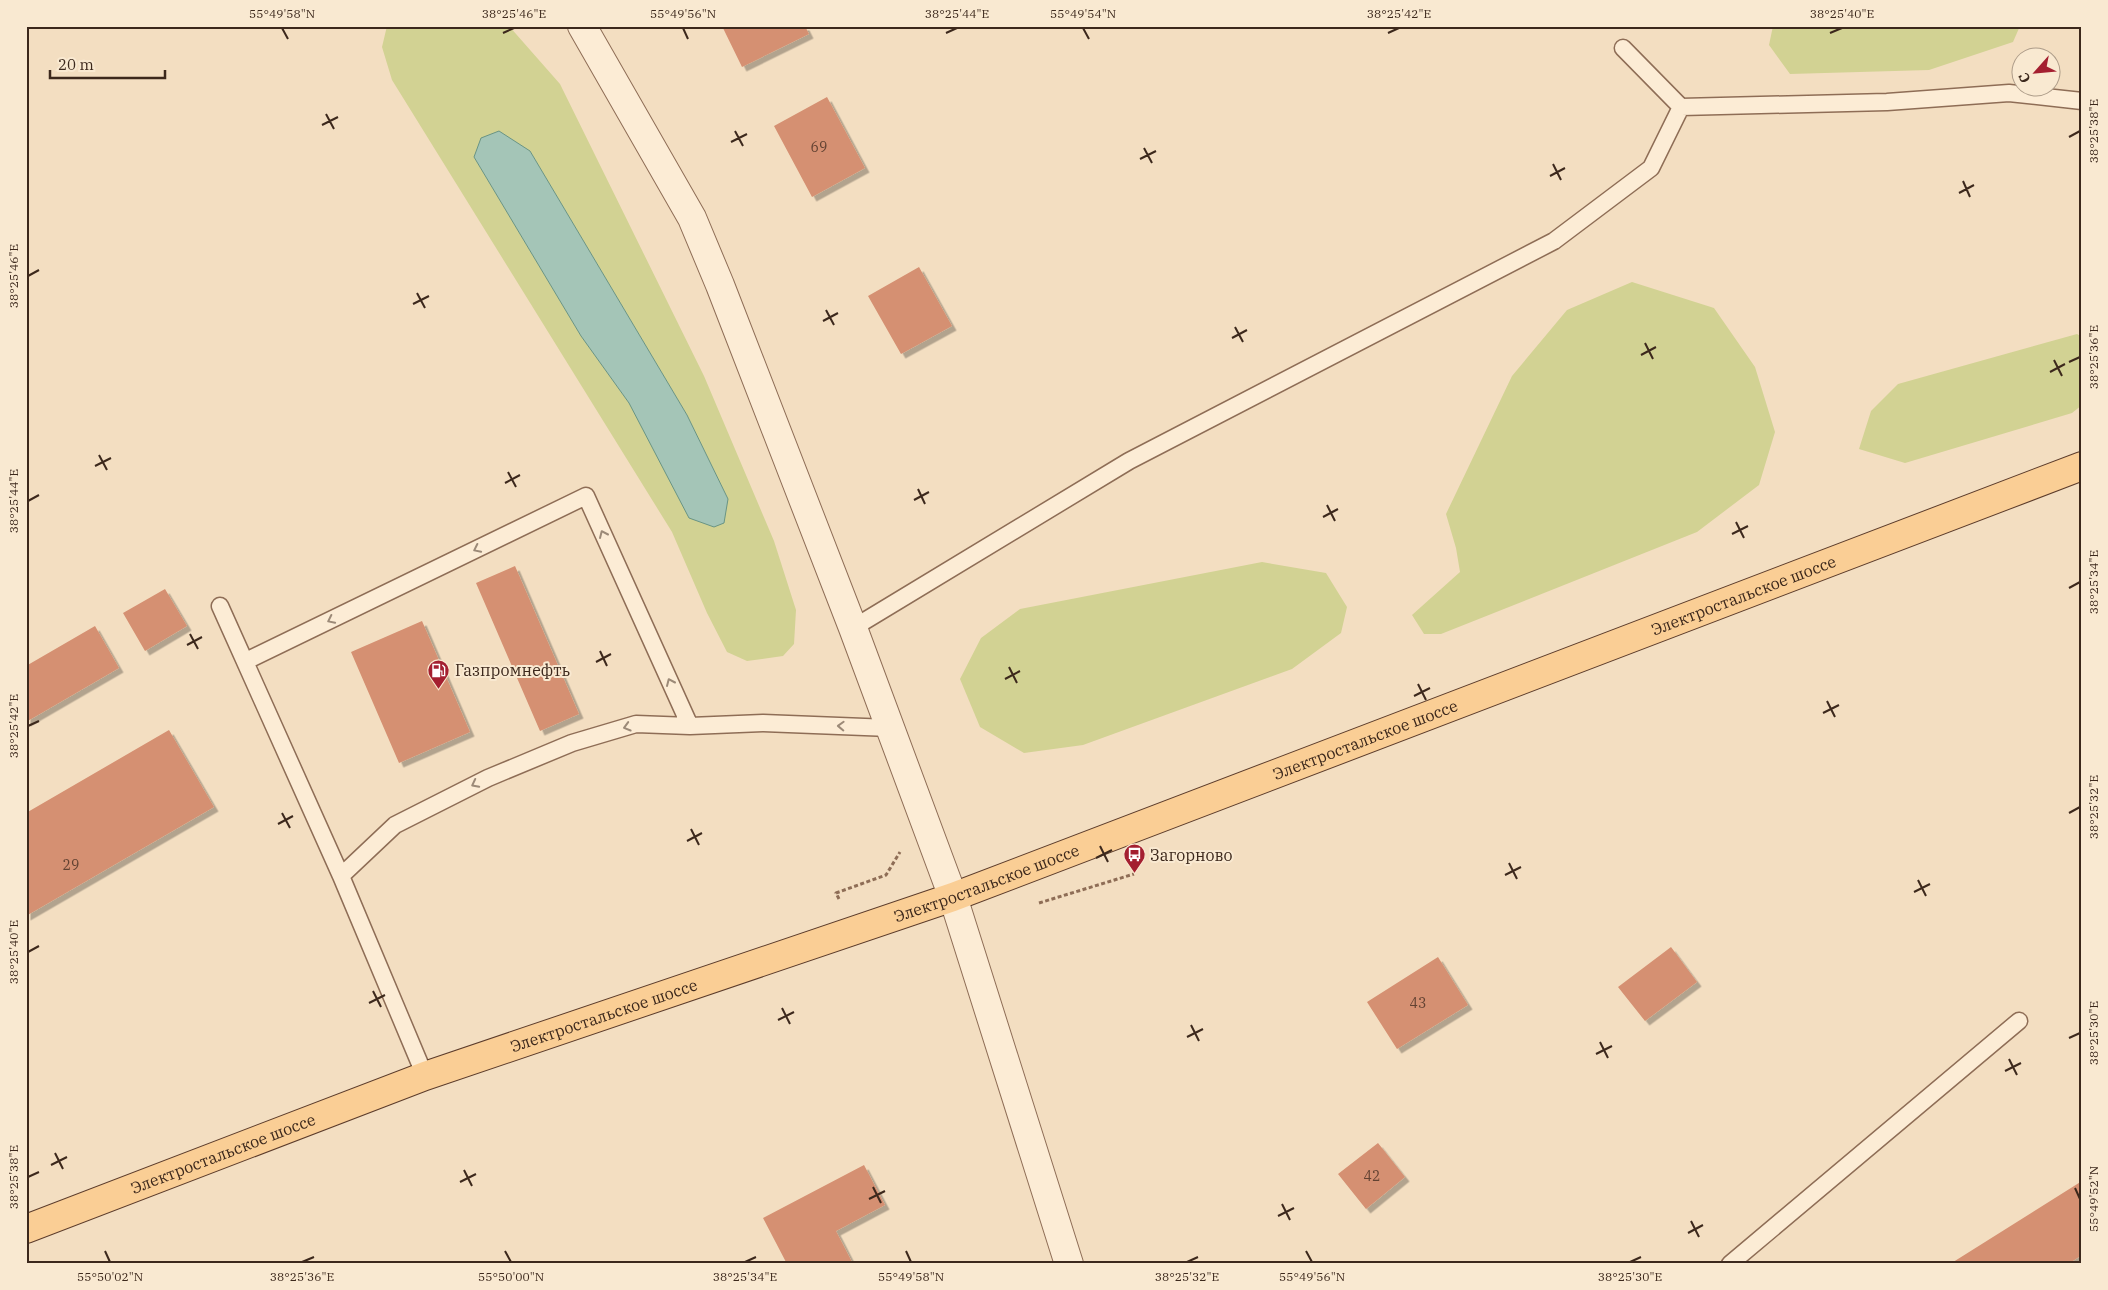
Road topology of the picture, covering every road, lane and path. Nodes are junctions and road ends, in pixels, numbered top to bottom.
1 (582, 26) edge
2 (1623, 48) dead end
3 (2082, 101) edge
4 (1681, 107) junction
5 (2082, 466) edge
6 (220, 606) dead end
7 (853, 628) junction
8 (246, 661) junction
9 (690, 726) junction
10 (890, 728) junction
11 (901, 850) dead end
12 (1134, 874) dead end
13 (341, 876) junction
14 (953, 897) junction
15 (1029, 906) dead end
16 (852, 933) junction
17 (2019, 1021) dead end
18 (426, 1076) junction
19 (26, 1228) edge
20 (1069, 1264) edge
21 (1730, 1264) edge

1 - 7 street
2 - 4 lane
3 - 4 lane
4 - 7 lane
5 - 14 main road, Электростальское шоссе
6 - 8 lane
7 - 10 street
9 -> 8 lane
8 - 13 lane
10 -> 9 lane
9 -> 13 lane
10 - 14 street
11 - 16 path
12 - 15 path
13 - 18 lane
14 - 16 main road, Электростальское шоссе
14 - 20 street
16 - 18 main road, Электростальское шоссе
17 - 21 lane
18 - 19 main road, Электростальское шоссе

